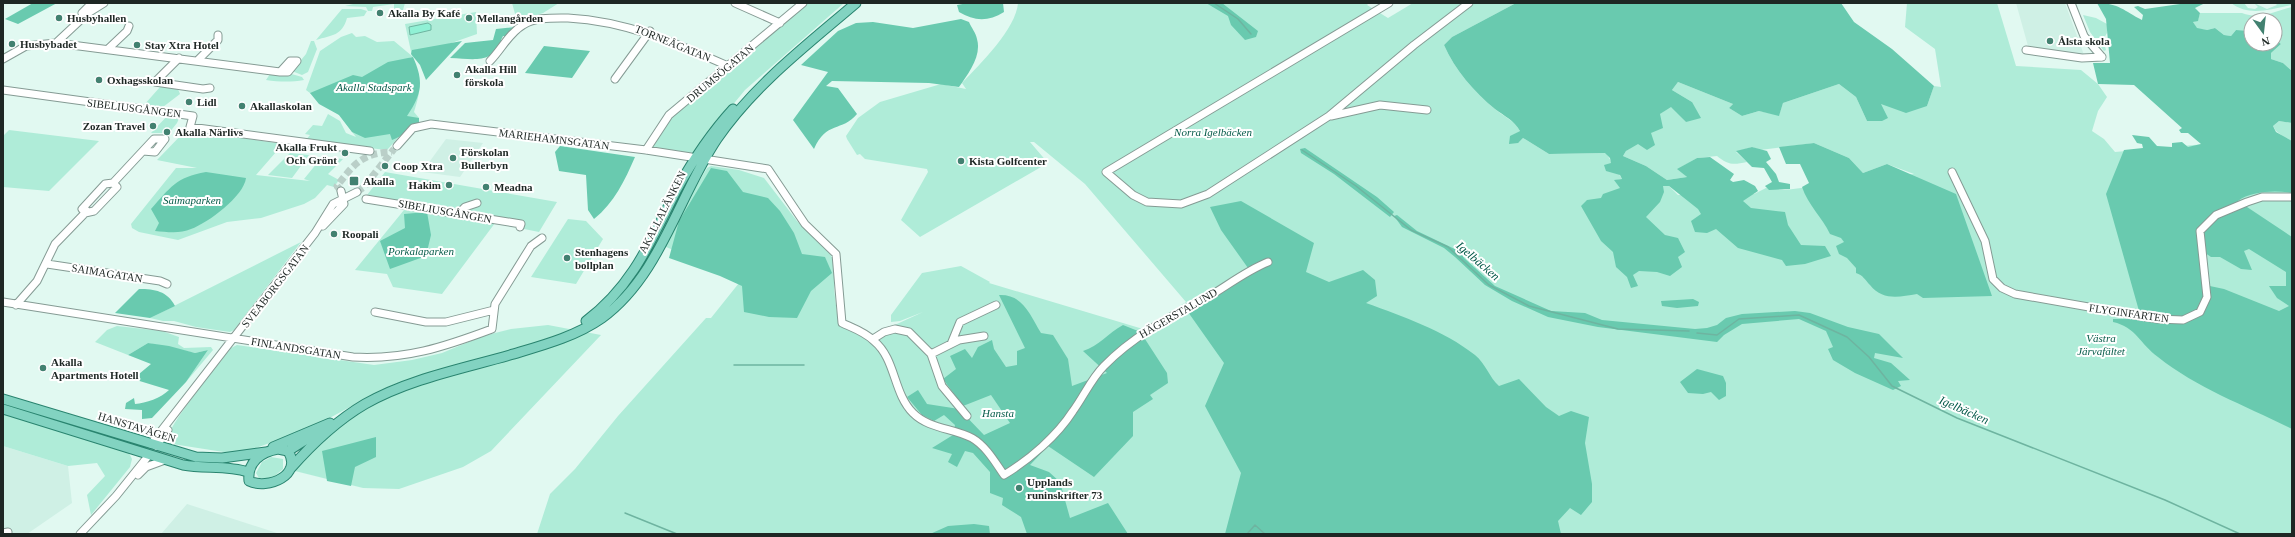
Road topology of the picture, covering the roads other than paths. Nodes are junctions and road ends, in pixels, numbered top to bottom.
1 (92, 3) edge
2 (104, 3) edge
3 (735, 3) edge
4 (803, 3) edge
5 (849, 3) edge
6 (856, 3) edge
7 (1389, 3) edge
8 (1470, 3) edge
9 (2071, 3) edge
10 (82, 18) junction
11 (780, 22) junction
12 (129, 26) dead end
13 (650, 32) junction
14 (218, 36) dead end
15 (56, 43) junction
16 (108, 49) junction
17 (2026, 50) dead end
18 (179, 58) junction
19 (3, 59) edge
20 (198, 60) junction
21 (490, 61) dead end
22 (728, 66) junction
23 (280, 72) dead end
24 (616, 79) dead end
25 (210, 88) dead end
26 (3, 90) edge
27 (1427, 110) dead end
28 (1329, 116) junction
29 (397, 146) tunnel mouth
30 (646, 150) junction
31 (142, 151) dead end
32 (370, 151) dead end
33 (699, 158) junction
34 (1952, 172) dead end
35 (341, 191) tunnel mouth
36 (357, 192) tunnel mouth
37 (2292, 197) edge
38 (343, 198) junction
39 (366, 199) dead end
40 (477, 203) dead end
41 (459, 213) junction
42 (520, 227) dead end
43 (542, 238) dead end
44 (1268, 262) dead end
45 (47, 264) junction
46 (167, 284) dead end
47 (3, 302) edge
48 (16, 305) junction
49 (996, 305) dead end
50 (494, 310) junction
51 (375, 312) dead end
52 (984, 336) dead end
53 (235, 338) junction
54 (873, 339) junction
55 (951, 344) junction
56 (931, 354) junction
57 (3, 399) edge
58 (3, 409) edge
59 (967, 416) dead end
60 (330, 422) junction
61 (153, 445) junction
62 (288, 451) junction
63 (266, 452) junction
64 (146, 454) junction
65 (251, 454) junction
66 (165, 460) junction
67 (290, 469) junction
68 (248, 472) junction
69 (116, 496) junction
70 (104, 508) junction
71 (80, 534) edge

1 - 10 street
2 - 10 street
3 - 11 street
4 - 11 street, DRUMSÖGATAN
5 - 33 main road, AKALLALÄNKEN
6 - 33 main road, AKALLALÄNKEN
7 - 28 street
8 - 28 street
9 - 17 street
10 - 15 street
11 - 22 street, DRUMSÖGATAN
12 - 16 street
13 - 21 street, TORNEÅGATAN
13 - 22 street, TORNEÅGATAN
13 - 24 street
14 - 20 street
15 - 16 street
15 - 19 street
16 - 18 street
18 - 20 street
18 - 25 street
20 - 23 street
22 - 30 street, DRUMSÖGATAN
26 - 32 street, SIBELIUSGÅNGEN
27 - 28 street
29 - 30 street, MARIEHAMNSGATAN
30 - 33 street, MARIEHAMNSGATAN
31 - 45 street
33 - 54 street, HÄGERSTALUND
33 - 60 main road, AKALLALÄNKEN
33 - 67 main road, AKALLALÄNKEN
34 - 37 street, FLYGINFARTEN
35 - 38 street
36 - 38 street
38 - 53 street, SVEABORGSGATAN
39 - 41 street, SIBELIUSGÅNGEN
40 - 41 street
41 - 42 street, SIBELIUSGÅNGEN
43 - 50 street
44 - 54 street, HÄGERSTALUND
45 - 46 street, SAIMAGATAN
45 - 48 street
47 - 48 street, FINLANDSGATAN
48 - 53 street, FINLANDSGATAN
49 - 55 street
50 - 51 street
50 - 53 street, FINLANDSGATAN
52 - 55 street
53 - 61 street, SVEABORGSGATAN
54 - 56 street
55 - 56 street
56 - 59 street
57 - 61 main road, HANSTAVÄGEN
58 - 64 main road
60 - 62 main road, AKALLALÄNKEN
60 - 65 main road
61 - 64 main road
61 - 65 main road, HANSTAVÄGEN
62 - 63 main road
62 - 67 main road
63 - 65 main road, HANSTAVÄGEN
63 - 68 main road
64 - 66 main road
64 - 69 street
64 - 70 street
66 - 68 main road
66 - 69 street
67 - 68 main road
69 - 70 street
70 - 71 street

